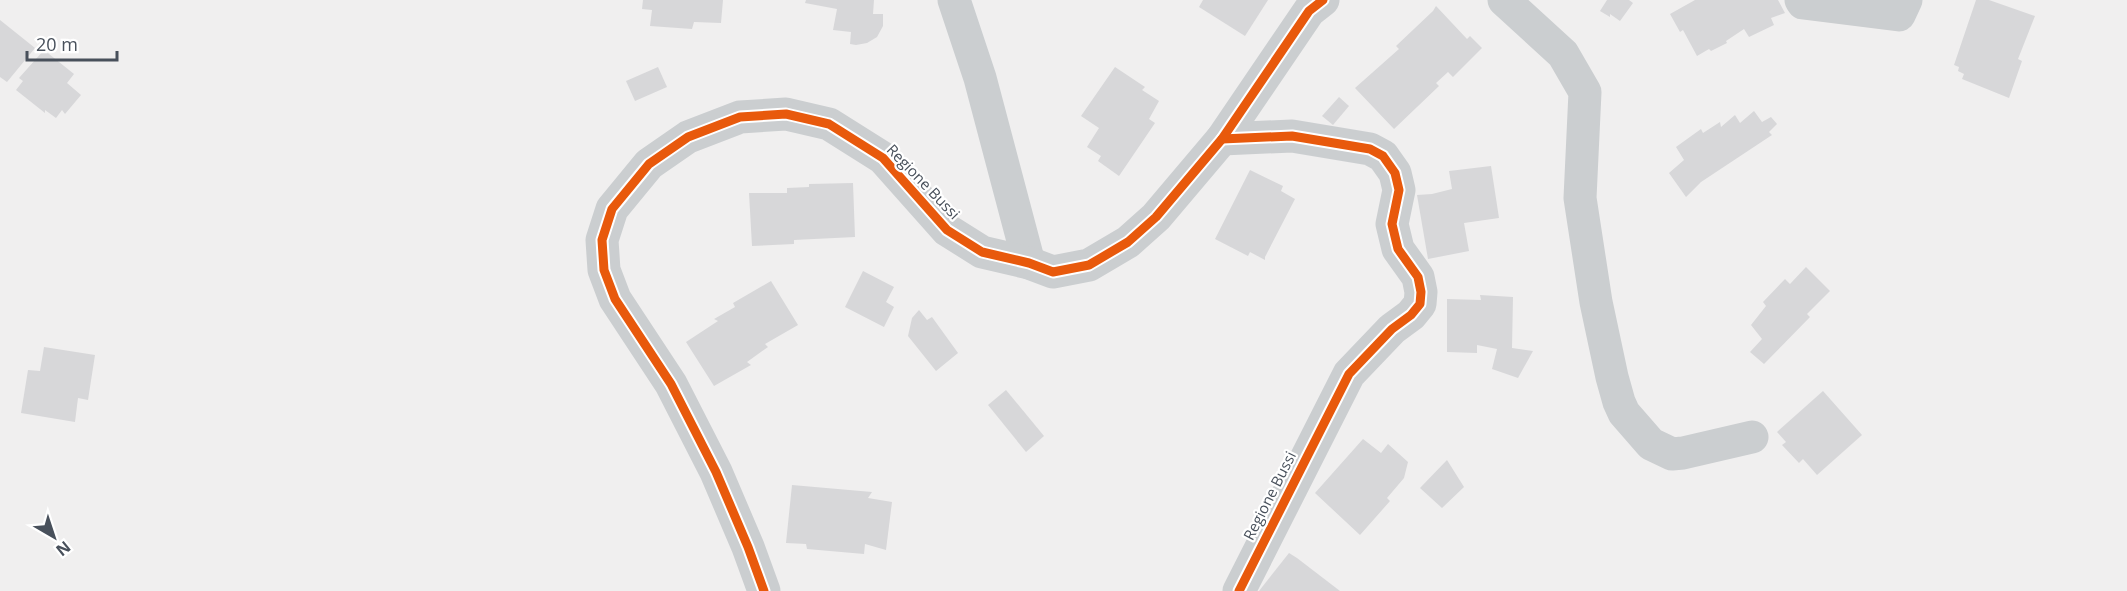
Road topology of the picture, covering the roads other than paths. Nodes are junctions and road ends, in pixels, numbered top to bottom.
1 (954, 0) edge
2 (1323, 0) edge
3 (1504, 0) edge
4 (1801, 0) edge
5 (1906, 0) edge
6 (1222, 139) junction
7 (1029, 262) junction
8 (1752, 437) dead end
9 (764, 591) edge
10 (1239, 591) edge

1 - 7 street
2 - 6 street, Regione Bussi
3 - 8 street
4 - 5 street
6 - 7 street, Regione Bussi
6 - 10 street, Regione Bussi
7 - 9 street, Regione Bussi

